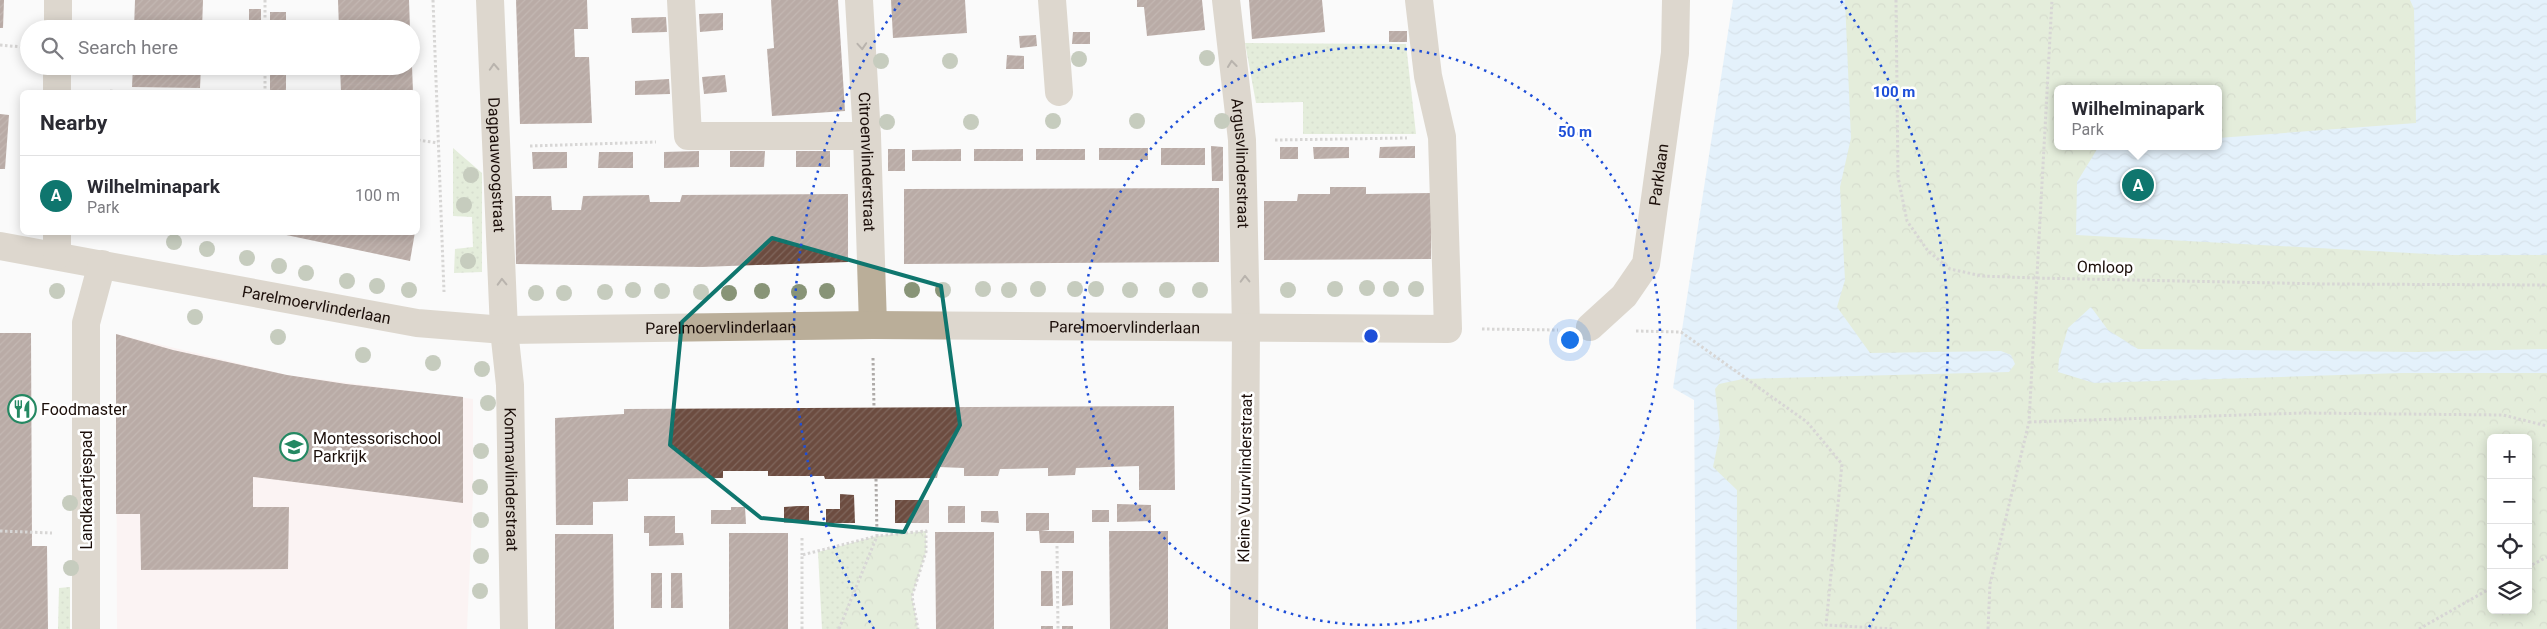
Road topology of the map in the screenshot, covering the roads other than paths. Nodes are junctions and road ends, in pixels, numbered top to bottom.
1 (58, 0) edge
2 (490, 0) edge
3 (681, 0) edge
4 (859, 0) edge
5 (1052, 0) edge
6 (1226, 0) edge
7 (1419, 0) edge
8 (1676, 0) edge
9 (58, 20) edge
10 (58, 75) edge
11 (57, 90) edge
12 (1059, 92) dead end
13 (867, 136) junction
14 (57, 244) edge
15 (0, 246) edge
16 (102, 264) junction
17 (873, 325) junction
18 (1590, 327) dead end
19 (1246, 328) junction
20 (504, 330) junction
21 (86, 629) edge
22 (514, 629) edge
23 (1244, 629) edge

1 - 9 street
20 -> 2 street, Dagpauwoogstraat
3 - 13 street
4 -> 13 street, Citroenvlinderstraat
5 - 12 street
19 -> 6 street, Argusvlinderstraat
7 - 19 street, Parelmoervlinderlaan
8 - 18 street, Parklaan
10 - 11 street
13 - 17 street, Citroenvlinderstraat
14 - 15 street, Parelmoervlinderlaan
14 - 16 street, Parelmoervlinderlaan
16 - 20 street, Parelmoervlinderlaan
16 - 21 street, Landkaartjespad
17 - 19 street, Parelmoervlinderlaan
17 - 20 street, Parelmoervlinderlaan
19 - 23 street, Kleine Vuurvlinderstraat
20 - 22 street, Kommavlinderstraat

